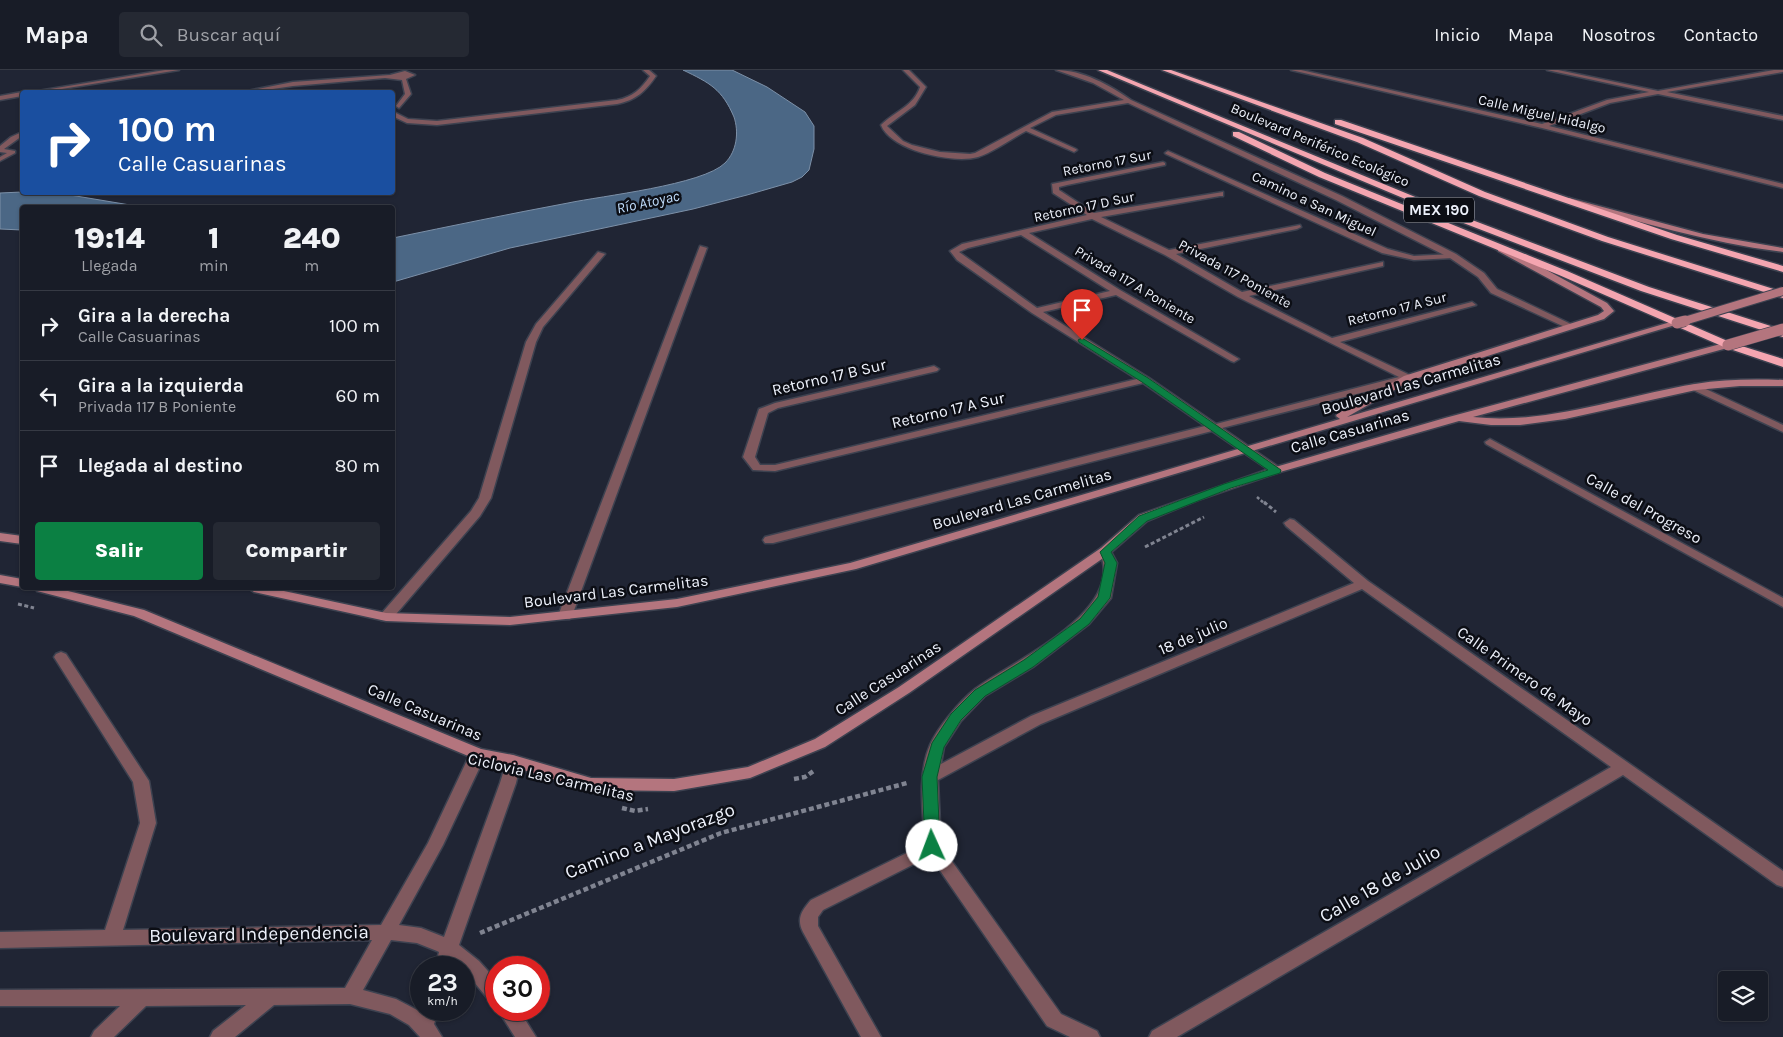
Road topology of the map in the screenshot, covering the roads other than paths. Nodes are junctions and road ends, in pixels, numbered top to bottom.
1 (176, 70) edge
2 (646, 70) edge
3 (906, 70) edge
4 (1059, 70) edge
5 (1101, 70) edge
6 (1165, 70) edge
7 (1294, 70) edge
8 (1550, 70) edge
9 (1738, 70) edge
10 (1783, 70) edge
11 (1178, 75) junction
12 (1762, 75) junction
13 (1776, 78) dead end
14 (1135, 84) junction
15 (48, 90) edge
16 (257, 90) edge
17 (1658, 91) junction
18 (20, 94) edge
19 (0, 98) edge
20 (1129, 101) junction
21 (396, 106) edge
22 (395, 112) edge
23 (1311, 113) dead end
24 (395, 114) edge
25 (1328, 118) dead end
26 (1783, 118) edge
27 (1542, 126) junction
28 (1024, 128) junction
29 (20, 135) edge
30 (0, 149) edge
31 (1074, 150) dead end
32 (1168, 153) dead end
33 (1, 158) edge
34 (16, 159) dead end
35 (1162, 164) dead end
36 (1499, 178) junction
37 (1056, 186) joint
38 (1783, 186) edge
39 (1220, 194) dead end
40 (1093, 216) junction
41 (1297, 227) dead end
42 (1024, 233) junction
43 (1492, 245) junction
44 (704, 248) dead end
45 (1783, 250) edge
46 (1168, 253) junction
47 (601, 254) dead end
48 (1453, 256) junction
49 (1380, 264) dead end
50 (1783, 269) edge
51 (1783, 291) edge
52 (1117, 292) junction
53 (1241, 295) junction
54 (1783, 295) edge
55 (1472, 305) dead end
56 (1035, 311) junction
57 (1677, 323) junction
58 (1570, 326) junction
59 (1783, 328) edge
60 (1783, 334) edge
61 (1331, 341) junction
62 (1728, 344) junction
63 (1234, 359) dead end
64 (1783, 363) edge
65 (934, 370) dead end
66 (1408, 378) junction
67 (1145, 380) junction
68 (1783, 383) edge
69 (1695, 387) junction
70 (1456, 419) junction
71 (1322, 426) junction
72 (1214, 427) junction
73 (1783, 429) edge
74 (1490, 442) dead end
75 (1246, 450) junction
76 (758, 468) joint
77 (1276, 470) junction
78 (1290, 523) road end
79 (0, 537) edge
80 (20, 540) edge
81 (769, 540) dead end
82 (1108, 557) junction
83 (0, 579) edge
84 (20, 583) edge
85 (1363, 584) junction
86 (62, 590) edge
87 (263, 590) edge
88 (93, 593) edge
89 (1783, 603) edge
90 (565, 616) junction
91 (386, 617) junction
92 (61, 657) dead end
93 (478, 754) junction
94 (512, 761) junction
95 (1624, 767) junction
96 (930, 777) junction
97 (932, 846) junction
98 (1783, 880) edge
99 (386, 932) junction
100 (112, 936) junction
101 (0, 940) edge
102 (449, 947) junction
103 (447, 956) edge
104 (485, 978) edge
105 (350, 996) junction
106 (142, 997) junction
107 (270, 997) junction
108 (0, 998) edge
109 (515, 1021) edge
110 (428, 1024) edge
111 (101, 1037) edge
112 (220, 1037) edge
113 (526, 1037) edge
114 (870, 1037) edge
115 (1090, 1037) edge
116 (1158, 1037) edge

1 - 15 street
2 - 24 street
3 - 28 street
4 - 20 street
5 - 14 highway, Boulevard Periférico Ecológico / MEX 190
6 - 11 highway, Boulevard Periférico Ecológico / MEX 190
7 - 27 street, Calle Miguel Hidalgo
8 - 17 street
9 - 12 street
10 - 12 street
11 - 23 highway
11 - 54 highway, Boulevard Periférico Ecológico / MEX 190
12 - 13 street
12 - 17 street
14 - 43 highway
14 - 60 highway, Boulevard Periférico Ecológico / MEX 190
16 - 21 street
17 - 26 street
17 - 27 street
18 - 19 street
20 - 28 street
20 - 48 street
21 - 22 street
25 - 36 highway
27 - 38 street, Calle Miguel Hidalgo
28 - 31 street
29 - 30 street
30 - 33 street
32 - 48 street, Camino a San Miguel
33 - 34 street
35 - 37 street, Retorno 17 Sur
36 - 45 main road
36 - 50 highway
37 - 40 street, Privada 117 Poniente
39 - 40 street, Retorno 17 D Sur
40 - 42 street, Retorno 17 D Sur
40 - 46 street, Privada 117 Poniente
41 - 46 street
42 - 52 street, Privada 117 A Poniente
42 - 56 street, Retorno 17 D Sur
43 - 57 highway
43 - 58 main road
44 - 90 street
46 - 53 street, Privada 117 Poniente
47 - 91 street
48 - 58 street
49 - 53 street
51 - 57 main road, Boulevard Las Carmelitas, bridge
52 - 56 street
52 - 63 street, Privada 117 A Poniente
53 - 61 street, Privada 117 Poniente
55 - 61 street, Retorno 17 A Sur
56 - 67 street
57 - 62 highway
57 - 71 main road, Boulevard Las Carmelitas
58 - 66 main road
59 - 62 main road, bridge
61 - 66 street, Privada 117 Poniente
62 - 64 highway
62 - 70 main road, Calle Casuarinas
65 - 76 street, Retorno 17 B Sur
66 - 71 main road
66 - 72 street
67 - 72 street
67 - 76 street, Retorno 17 A Sur
68 - 69 main road
69 - 70 main road
69 - 73 street
70 - 77 main road, Calle Casuarinas
71 - 75 main road, Boulevard Las Carmelitas
72 - 75 street
72 - 81 street
74 - 89 street, Calle del Progreso
75 - 77 street
75 - 90 main road, Boulevard Las Carmelitas
77 - 82 main road, Calle Casuarinas
78 - 85 street, Calle Primero de Mayo
79 - 80 main road
82 - 94 main road, Calle Casuarinas
82 - 96 street
83 - 84 main road
85 - 95 street, Calle Primero de Mayo
85 - 96 street, 18 de julio
86 - 88 main road, Calle Casuarinas
87 - 91 main road, Boulevard Las Carmelitas
88 - 93 main road, Calle Casuarinas
90 - 91 main road, Boulevard Las Carmelitas
92 - 100 street
93 - 94 main road, Calle Casuarinas
93 - 99 street
94 - 102 street
95 - 98 street, Calle Primero de Mayo
95 - 116 street, Calle 18 de Julio
96 - 97 street
97 - 114 street
97 - 115 street
99 - 100 street, Boulevard Independencia
99 - 102 street, Boulevard Independencia
99 - 105 street
100 - 101 street, Boulevard Independencia
102 - 103 street
102 - 104 street, Boulevard Independencia
105 - 107 street
105 - 110 street
106 - 107 street
106 - 108 street
106 - 111 street
107 - 112 street
109 - 113 street

